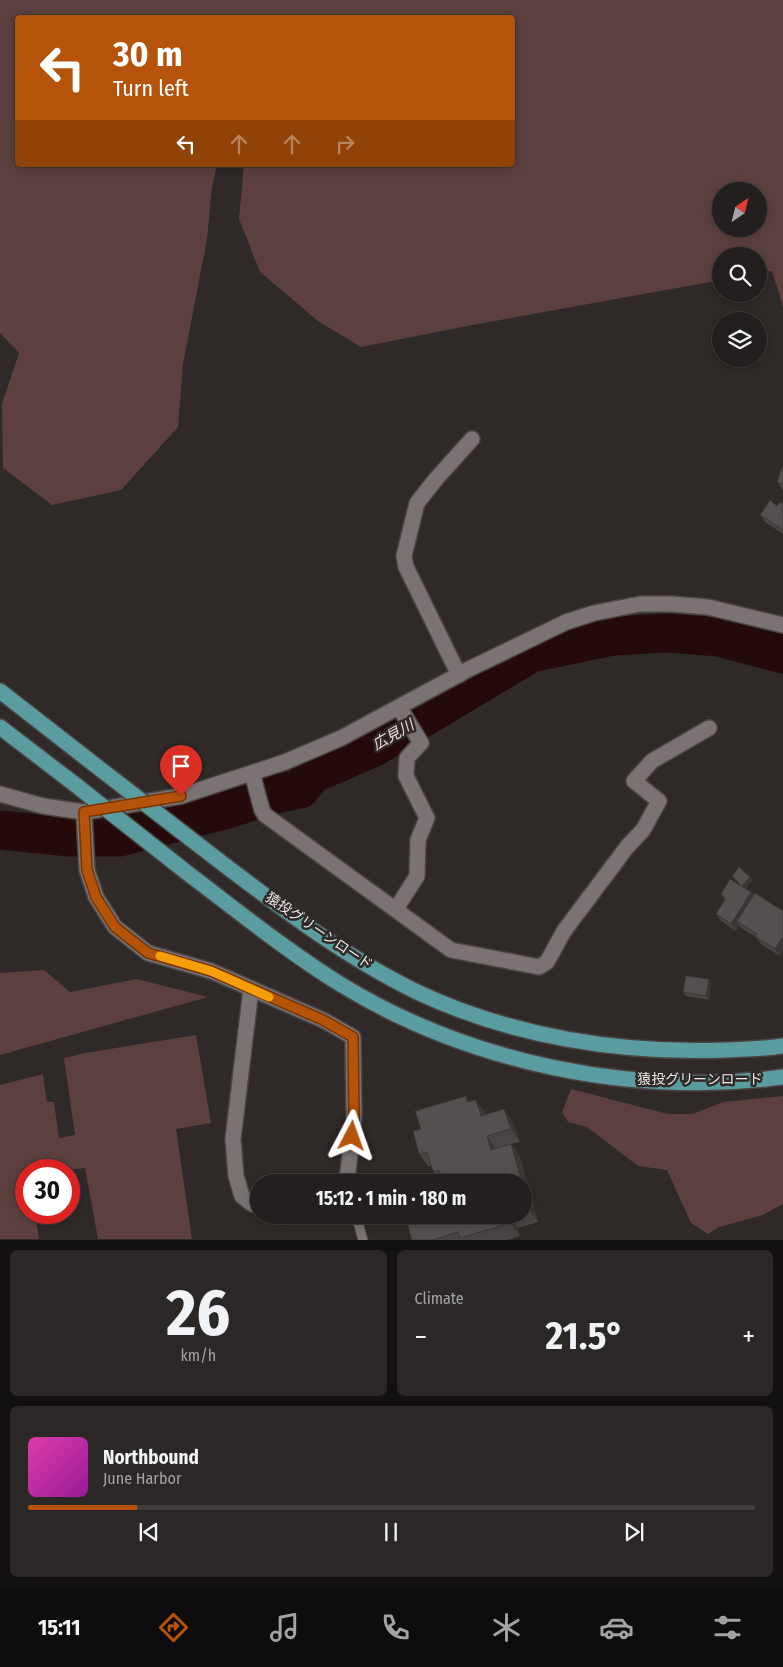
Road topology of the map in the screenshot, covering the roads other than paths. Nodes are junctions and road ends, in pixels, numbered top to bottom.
1 (472, 439) dead end
2 (783, 625) edge
3 (459, 675) junction
4 (0, 692) edge
5 (399, 708) junction
6 (0, 727) edge
7 (709, 728) dead end
8 (253, 773) junction
9 (0, 794) edge
10 (85, 819) junction
11 (396, 909) junction
12 (251, 989) junction
13 (783, 1046) edge
14 (783, 1078) edge
15 (348, 1174) edge
16 (250, 1202) edge
17 (359, 1224) edge
18 (363, 1240) edge

1 - 3 street
2 - 3 street
3 - 5 street
4 - 13 main road, 猿投グリーンロード, bridge
5 - 8 street
5 - 11 street
6 - 14 main road, 猿投グリーンロード, bridge
7 - 11 street
8 - 10 street
8 - 11 street
9 - 10 street
10 - 12 street
12 - 15 street
12 - 16 street
17 - 18 lane

